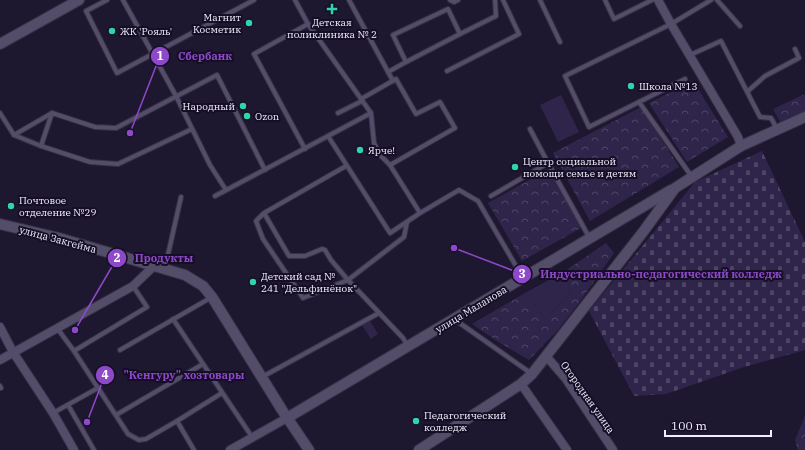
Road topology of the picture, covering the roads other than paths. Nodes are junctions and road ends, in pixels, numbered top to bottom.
1 (79, 0) edge
2 (107, 0) edge
3 (123, 0) edge
4 (254, 0) edge
5 (295, 0) edge
6 (349, 0) edge
7 (450, 0) edge
8 (458, 0) edge
9 (495, 0) edge
10 (503, 0) edge
11 (540, 0) edge
12 (605, 0) edge
13 (652, 0) edge
14 (658, 0) edge
15 (711, 0) edge
16 (717, 0) edge
17 (308, 24) junction
18 (671, 24) junction
19 (740, 26) dead end
20 (460, 34) junction
21 (560, 42) dead end
22 (0, 44) edge
23 (795, 48) dead end
24 (152, 54) junction
25 (690, 55) junction
26 (406, 62) junction
27 (447, 71) dead end
28 (388, 72) junction
29 (685, 79) dead end
30 (393, 81) junction
31 (748, 91) junction
32 (176, 96) junction
33 (361, 100) junction
34 (639, 102) junction
35 (0, 113) edge
36 (52, 113) junction
37 (338, 113) dead end
38 (370, 113) junction
39 (805, 117) edge
40 (192, 129) junction
41 (530, 129) dead end
42 (777, 130) junction
43 (14, 135) junction
44 (328, 136) junction
45 (40, 146) junction
46 (741, 146) junction
47 (305, 149) junction
48 (548, 163) junction
49 (390, 165) junction
50 (346, 166) junction
51 (265, 170) junction
52 (692, 177) junction
53 (675, 188) junction
54 (226, 190) junction
55 (215, 196) dead end
56 (491, 196) dead end
57 (181, 197) dead end
58 (420, 213) junction
59 (264, 214) junction
60 (407, 222) junction
61 (0, 224) edge
62 (590, 238) junction
63 (154, 266) junction
64 (165, 269) junction
65 (523, 278) junction
66 (348, 280) junction
67 (133, 286) junction
68 (212, 297) junction
69 (379, 313) junction
70 (173, 319) junction
71 (454, 319) junction
72 (0, 327) edge
73 (57, 328) junction
74 (408, 346) junction
75 (120, 350) dead end
76 (74, 351) junction
77 (13, 352) junction
78 (546, 356) junction
79 (0, 360) edge
80 (203, 364) junction
81 (532, 374) junction
82 (261, 378) junction
83 (520, 384) junction
84 (98, 388) junction
85 (222, 393) junction
86 (68, 405) junction
87 (53, 413) junction
88 (116, 415) junction
89 (287, 418) junction
90 (177, 421) junction
91 (253, 437) junction
92 (74, 450) edge
93 (94, 450) edge
94 (194, 450) edge
95 (230, 450) edge
96 (309, 450) edge
97 (419, 450) edge
98 (567, 450) edge
99 (613, 450) edge

1 - 22 street
2 - 24 lane
3 - 24 lane
4 - 24 lane
5 - 17 lane
6 - 28 lane
7 - 8 lane
9 - 20 lane
10 - 27 lane
11 - 21 lane
12 - 13 lane
14 - 18 street
15 - 18 lane
16 - 19 lane
17 - 33 lane
17 - 47 lane
18 - 25 street
18 - 34 lane
20 - 26 lane
20 - 26 lane
23 - 31 lane
24 - 32 lane
25 - 31 lane
25 - 46 street
26 - 28 lane
28 - 30 lane
29 - 34 lane
30 - 33 lane
30 - 49 lane
31 - 42 lane
32 - 36 lane
32 - 40 lane
32 - 51 lane
33 - 37 lane
33 - 38 lane
34 - 52 lane
35 - 43 lane
36 - 43 lane
36 - 45 lane
38 - 44 lane
38 - 49 lane
39 - 42 street, улица Маланова
40 - 45 lane
40 - 54 lane
41 - 48 lane
42 - 46 street, улица Маланова
43 - 45 lane
44 - 47 lane
44 - 50 lane
46 - 52 street, улица Маланова
47 - 51 lane
48 - 56 lane
48 - 62 lane
49 - 58 lane
50 - 59 lane
50 - 60 lane
51 - 54 lane
52 - 53 street, улица Маланова
53 - 62 street, улица Маланова
53 - 78 street, улица Маланова
54 - 55 lane
57 - 64 lane
58 - 60 lane
58 - 65 lane
59 - 66 lane
59 - 66 lane
60 - 66 lane
61 - 63 street, улица Закгейма
62 - 65 street, улица Маланова
63 - 64 street, улица Закгейма
63 - 67 street
64 - 68 street, улица Закгейма
65 - 71 street, улица Маланова
66 - 69 lane
67 - 73 street
67 - 76 lane
68 - 70 lane
68 - 82 street, улица Закгейма
69 - 74 lane
69 - 82 lane
70 - 75 lane
70 - 80 lane
71 - 74 street, улица Маланова
71 - 81 lane
72 - 77 street
73 - 76 lane
73 - 77 street
74 - 89 street, улица Маланова
76 - 84 lane
77 - 79 street
77 - 87 street
78 - 81 street, улица Маланова
78 - 99 street, Огородная улица
80 - 85 lane
80 - 88 lane
81 - 83 street, улица Маланова
82 - 89 street, улица Закгейма
83 - 97 street, улица Маланова
83 - 98 street
84 - 86 lane
84 - 88 lane
85 - 90 lane
85 - 91 lane
86 - 87 lane
86 - 93 lane
87 - 92 street
88 - 90 lane
89 - 91 street
89 - 96 street, улица Закгейма
90 - 94 lane
91 - 95 street

